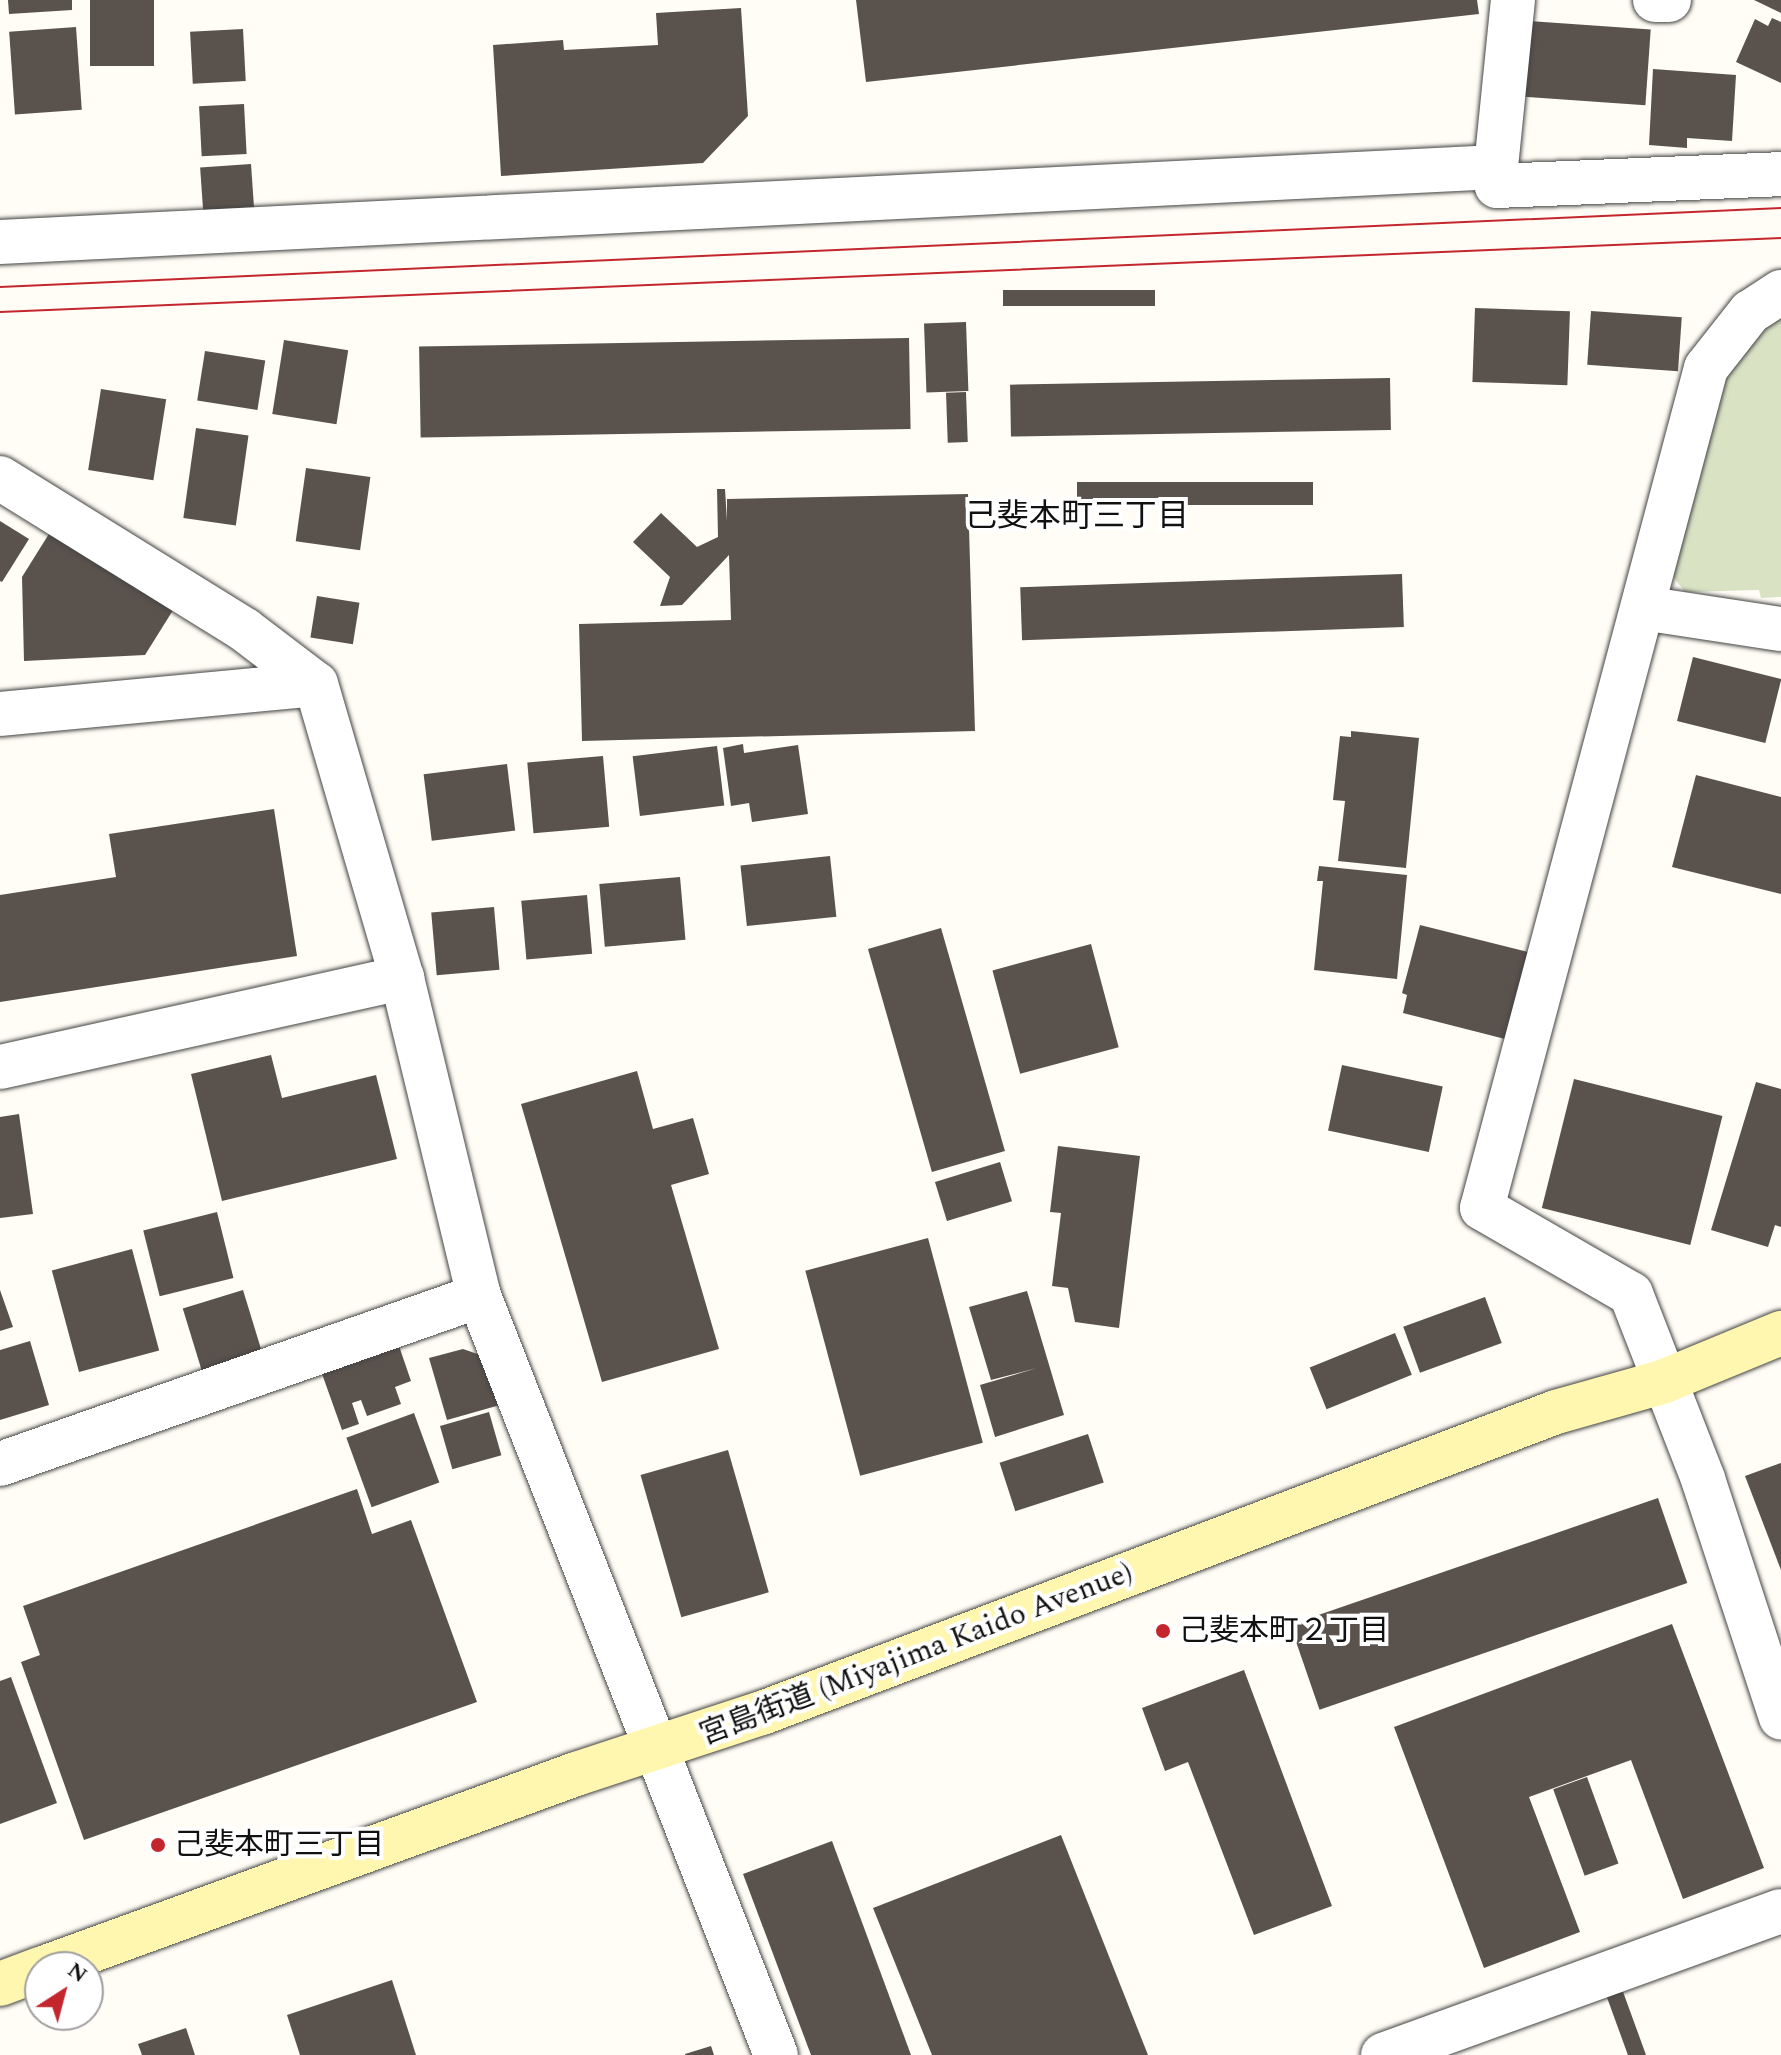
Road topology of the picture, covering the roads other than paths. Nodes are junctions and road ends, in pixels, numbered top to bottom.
1 (1513, 0) edge
2 (1655, 0) edge
3 (1669, 0) edge
4 (1496, 167) junction
5 (1781, 174) edge
6 (0, 242) edge
7 (1781, 292) edge
8 (0, 478) edge
9 (1643, 608) junction
10 (1781, 629) edge
11 (316, 684) junction
12 (0, 714) edge
13 (402, 978) junction
14 (0, 1067) edge
15 (479, 1296) junction
16 (1781, 1333) edge
17 (1662, 1382) junction
18 (0, 1464) edge
19 (1781, 1718) edge
20 (658, 1750) junction
21 (1781, 1911) edge
22 (90, 1951) edge
23 (24, 1975) edge
24 (0, 1984) edge
25 (776, 2055) edge
26 (1383, 2055) edge

1 - 4 street
2 - 3 street
4 - 5 street
4 - 6 street
7 - 9 street
8 - 11 street
9 - 10 street
9 - 17 street
11 - 12 street
11 - 13 street
13 - 14 street
13 - 15 street
15 - 18 street
15 - 20 street
16 - 17 street, 宮島街道 (Miyajima Kaido Avenue)
17 - 19 street
17 - 20 street, 宮島街道 (Miyajima Kaido Avenue)
20 - 22 street, 宮島街道 (Miyajima Kaido Avenue)
20 - 25 street
21 - 26 street
23 - 24 street

